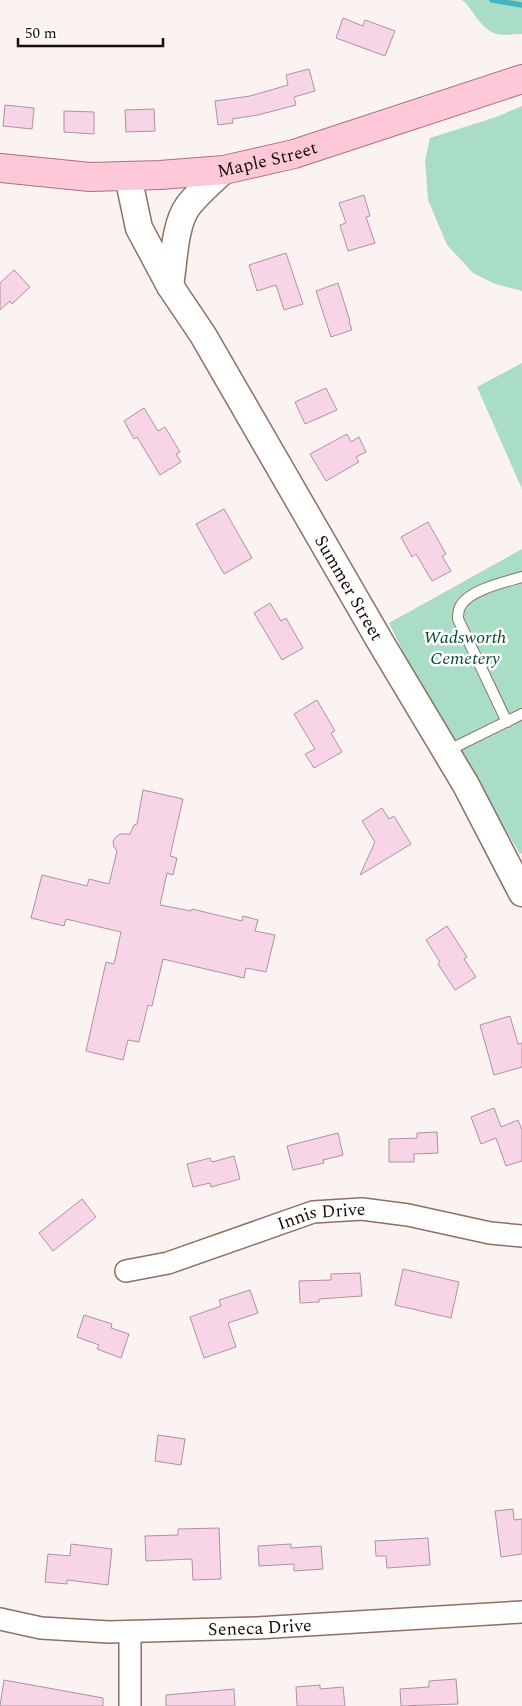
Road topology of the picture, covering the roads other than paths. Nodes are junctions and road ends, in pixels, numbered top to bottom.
1 (522, 79) edge
2 (0, 168) edge
3 (224, 170) junction
4 (128, 176) junction
5 (170, 286) junction
6 (522, 576) edge
7 (522, 714) edge
8 (507, 722) junction
9 (446, 751) junction
10 (522, 893) edge
11 (522, 1236) edge
12 (126, 1271) dead end
13 (522, 1612) edge
14 (0, 1619) edge
15 (130, 1632) junction
16 (130, 1706) edge

1 - 3 main road, Maple Street
2 - 4 main road, Maple Street
3 - 4 main road, Maple Street
3 - 5 street
4 - 5 street, Summer Street
5 - 9 street, Summer Street
6 - 8 lane
7 - 8 lane
8 - 9 lane
9 - 10 street, Summer Street
11 - 12 street, Innis Drive
13 - 15 street, Seneca Drive
14 - 15 street, Seneca Drive
15 - 16 street

